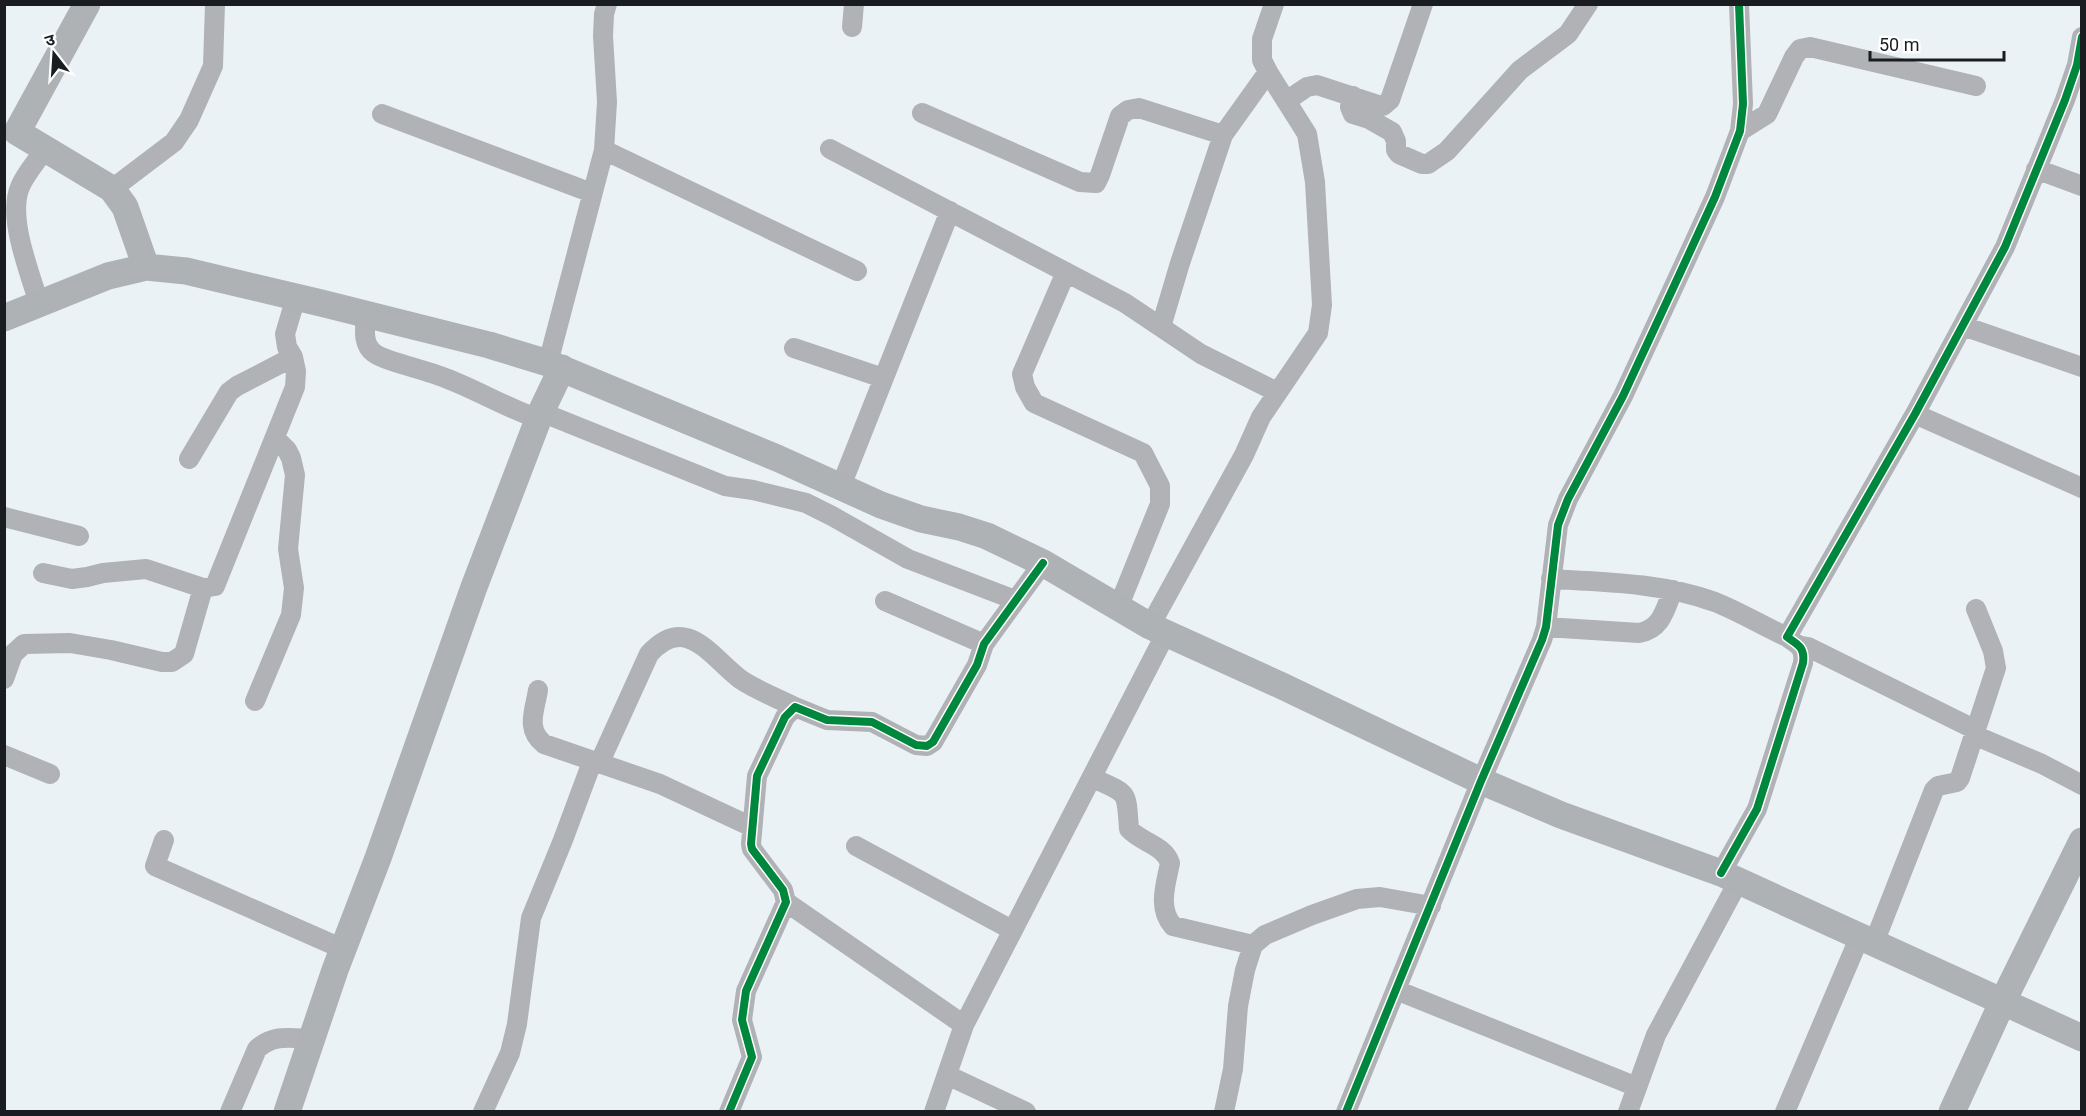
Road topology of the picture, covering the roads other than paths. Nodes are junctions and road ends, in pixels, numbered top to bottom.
1 (87, 4) edge
2 (215, 4) edge
3 (607, 4) edge
4 (854, 4) edge
5 (1274, 4) edge
6 (1423, 4) edge
7 (1588, 4) edge
8 (1739, 4) edge
9 (852, 27) dead end
10 (2082, 37) edge
11 (1268, 72) junction
12 (1976, 86) dead end
13 (1353, 96) junction
14 (1286, 101) junction
15 (922, 113) dead end
16 (382, 114) dead end
17 (11, 130) edge
18 (1740, 131) junction
19 (1223, 135) junction
20 (45, 149) junction
21 (830, 149) dead end
22 (604, 150) junction
23 (2036, 169) junction
24 (2082, 186) edge
25 (112, 189) junction
26 (592, 193) junction
27 (950, 212) junction
28 (146, 267) junction
29 (857, 271) dead end
30 (1066, 272) junction
31 (296, 297) junction
32 (39, 304) junction
33 (366, 314) junction
34 (4, 318) edge
35 (1963, 326) junction
36 (1161, 327) junction
37 (794, 348) dead end
38 (293, 357) junction
39 (555, 366) junction
40 (2082, 367) edge
41 (884, 378) junction
42 (1277, 392) junction
43 (1915, 414) junction
44 (540, 416) junction
45 (275, 438) junction
46 (189, 459) dead end
47 (841, 486) junction
48 (2082, 488) edge
49 (4, 517) edge
50 (79, 536) dead end
51 (1043, 563) junction
52 (44, 573) dead end
53 (1551, 579) junction
54 (202, 588) junction
55 (1672, 590) junction
56 (1015, 600) junction
57 (885, 601) dead end
58 (1118, 608) junction
59 (1976, 609) dead end
60 (1546, 627) junction
61 (1158, 630) junction
62 (1794, 642) junction
63 (984, 644) junction
64 (4, 679) edge
65 (538, 690) dead end
66 (255, 701) dead end
67 (795, 706) junction
68 (1975, 732) junction
69 (4, 755) edge
70 (596, 763) junction
71 (50, 774) dead end
72 (1093, 778) junction
73 (1481, 782) junction
74 (2082, 785) edge
75 (752, 827) junction
76 (164, 840) dead end
77 (2082, 841) edge
78 (856, 846) dead end
79 (1729, 877) junction
80 (786, 902) junction
81 (1431, 906) junction
82 (1012, 930) junction
83 (1867, 939) junction
84 (1253, 945) junction
85 (343, 949) junction
86 (1396, 990) junction
87 (2002, 1003) junction
88 (964, 1025) junction
89 (2082, 1038) edge
90 (312, 1039) junction
91 (947, 1075) junction
92 (1637, 1087) junction
93 (230, 1112) edge
94 (287, 1112) edge
95 (483, 1112) edge
96 (729, 1112) edge
97 (934, 1112) edge
98 (1026, 1112) edge
99 (1224, 1112) edge
100 (1346, 1112) edge
101 (1628, 1112) edge
102 (1785, 1112) edge
103 (1952, 1112) edge

1 - 17 main road
2 - 25 street
3 - 22 street
4 - 9 street
5 - 11 street
6 - 13 street
7 - 13 street
8 - 18 street
10 - 23 street
11 - 14 street
11 - 19 street
12 - 18 street
13 - 14 street
14 - 42 street
15 - 19 street
16 - 26 street
17 - 20 main road
18 - 53 street
19 - 36 street
20 - 25 main road
20 - 32 street
21 - 27 street
22 - 26 street
22 - 29 street
23 - 24 street
23 - 35 street
25 - 28 main road
26 - 39 street
27 - 30 street
27 - 41 street
28 - 31 main road
28 - 32 main road
30 - 36 street
30 - 58 street
31 - 33 main road
31 - 38 street
32 - 34 main road
33 - 39 main road
33 - 44 street
35 - 40 street
35 - 43 street
36 - 42 street
37 - 41 street
38 - 45 street
38 - 46 street
39 - 44 main road
39 - 47 main road
41 - 47 street
42 - 61 street
43 - 48 street
43 - 62 street
44 - 56 street
44 - 85 main road
45 - 54 street
45 - 66 street
47 - 51 main road
49 - 50 street
51 - 56 street
51 - 58 main road
52 - 54 street
53 - 55 street
53 - 60 street
54 - 64 street
55 - 60 street
55 - 62 street
56 - 63 street
57 - 63 street
58 - 61 main road
59 - 68 street
60 - 73 street
61 - 72 street
61 - 73 main road
62 - 68 street
62 - 79 street
63 - 67 street
65 - 70 street
67 - 70 street
67 - 75 street
68 - 74 street
68 - 83 street
69 - 71 street
70 - 75 street
70 - 95 street
72 - 82 street
72 - 84 street
73 - 79 main road
73 - 81 street
75 - 80 street
76 - 85 street
77 - 87 main road
78 - 82 street
79 - 83 main road
79 - 92 street
80 - 88 street
80 - 96 street
81 - 84 street
81 - 86 street
82 - 88 street
83 - 87 main road
83 - 102 street
84 - 99 street
85 - 90 main road
86 - 92 street
86 - 100 street
87 - 89 main road
87 - 103 main road
88 - 91 street
90 - 93 street
90 - 94 main road
91 - 97 street
91 - 98 street
92 - 101 street

